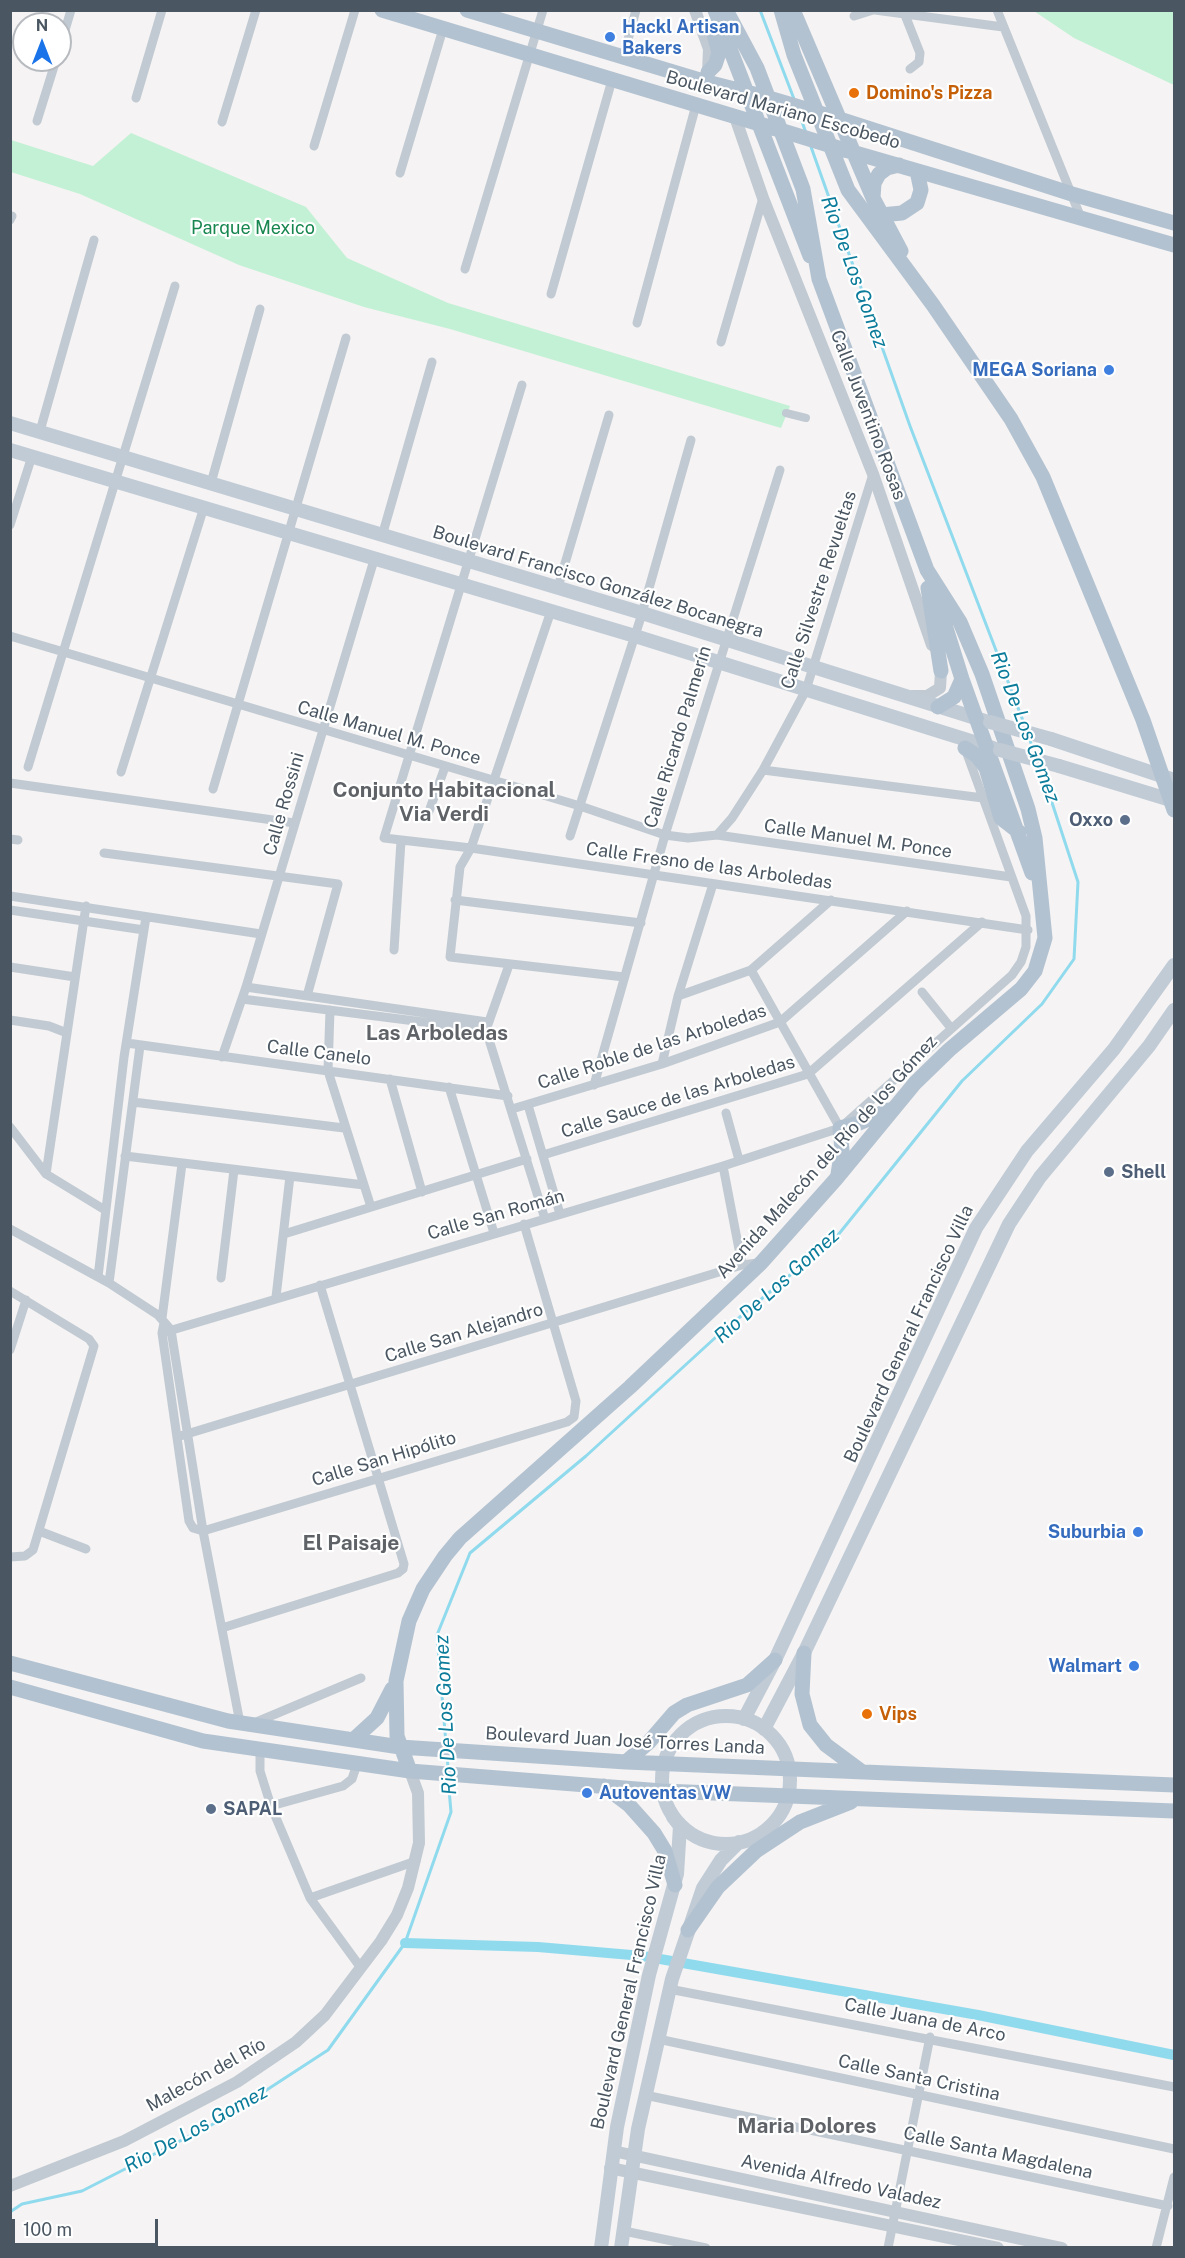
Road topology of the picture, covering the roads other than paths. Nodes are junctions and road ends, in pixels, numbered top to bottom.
1 (162, 10) edge
2 (256, 10) edge
3 (355, 10) edge
4 (382, 10) edge
5 (467, 10) edge
6 (543, 10) edge
7 (636, 10) edge
8 (695, 10) edge
9 (705, 10) edge
10 (715, 10) edge
11 (726, 10) edge
12 (781, 10) edge
13 (793, 10) edge
14 (874, 10) edge
15 (997, 10) edge
16 (905, 15) junction
17 (854, 16) dead end
18 (1003, 27) junction
19 (443, 29) junction
20 (537, 32) junction
21 (529, 55) junction
22 (623, 58) junction
23 (646, 64) junction
24 (910, 69) dead end
25 (52, 72) edge
26 (681, 75) junction
27 (706, 77) junction
28 (612, 80) junction
29 (639, 88) junction
30 (754, 94) junction
31 (136, 98) dead end
32 (832, 98) junction
33 (696, 105) junction
34 (735, 117) junction
35 (837, 118) junction
36 (37, 121) dead end
37 (222, 122) dead end
38 (758, 124) junction
39 (872, 129) junction
40 (314, 146) dead end
41 (850, 151) junction
42 (902, 165) junction
43 (917, 171) junction
44 (400, 172) dead end
45 (1072, 194) junction
46 (763, 198) junction
47 (873, 198) junction
48 (881, 215) junction
49 (1082, 218) junction
50 (1159, 219) junction
51 (1174, 223) edge
52 (1141, 234) junction
53 (94, 240) dead end
54 (1174, 245) edge
55 (465, 269) dead end
56 (819, 279) junction
57 (175, 286) dead end
58 (550, 294) dead end
59 (933, 305) junction
60 (261, 309) dead end
61 (637, 323) dead end
62 (346, 338) dead end
63 (721, 342) dead end
64 (432, 362) dead end
65 (522, 385) dead end
66 (786, 413) dead end
67 (609, 415) dead end
68 (806, 417) dead end
69 (10, 423) edge
70 (40, 431) junction
71 (691, 440) dead end
72 (10, 450) edge
73 (32, 456) junction
74 (123, 457) junction
75 (780, 470) dead end
76 (873, 474) junction
77 (116, 480) junction
78 (211, 483) junction
79 (204, 507) junction
80 (296, 509) junction
81 (10, 525) edge
82 (288, 533) junction
83 (382, 536) junction
84 (374, 560) junction
85 (468, 562) junction
86 (927, 570) junction
87 (462, 586) junction
88 (558, 587) junction
89 (551, 611) junction
90 (642, 613) junction
91 (10, 636) edge
92 (635, 636) junction
93 (726, 639) junction
94 (64, 652) junction
95 (718, 663) junction
96 (812, 667) junction
97 (941, 671) junction
98 (149, 678) junction
99 (963, 679) junction
100 (806, 690) junction
101 (899, 695) junction
102 (237, 706) junction
103 (938, 707) junction
104 (888, 714) junction
105 (984, 721) junction
106 (323, 731) junction
107 (965, 748) junction
108 (994, 748) junction
109 (411, 756) junction
110 (445, 766) junction
111 (28, 767) dead end
112 (763, 770) junction
113 (121, 772) dead end
114 (1168, 778) edge
115 (495, 781) junction
116 (10, 783) edge
117 (213, 789) dead end
118 (983, 798) junction
119 (1173, 803) edge
120 (580, 806) junction
121 (428, 813) dead end
122 (294, 823) junction
123 (1019, 832) junction
124 (666, 834) junction
125 (717, 835) junction
126 (570, 836) dead end
127 (401, 841) junction
128 (471, 848) junction
129 (104, 853) dead end
130 (280, 876) junction
131 (653, 876) junction
132 (1011, 877) junction
133 (713, 884) junction
134 (10, 896) edge
135 (455, 900) junction
136 (831, 900) junction
137 (86, 906) junction
138 (1043, 909) junction
139 (10, 910) edge
140 (907, 911) junction
141 (146, 917) junction
142 (84, 922) junction
143 (982, 922) junction
144 (641, 924) junction
145 (144, 930) junction
146 (1028, 930) junction
147 (261, 934) junction
148 (394, 950) dead end
149 (510, 964) junction
150 (1174, 965) edge
151 (10, 966) edge
152 (751, 970) junction
153 (75, 976) junction
154 (624, 977) junction
155 (246, 987) junction
156 (922, 992) dead end
157 (307, 996) junction
158 (678, 996) junction
159 (242, 999) junction
160 (330, 1010) junction
161 (1174, 1010) edge
162 (10, 1020) edge
163 (780, 1022) junction
164 (487, 1026) junction
165 (951, 1028) junction
166 (67, 1033) junction
167 (127, 1043) junction
168 (140, 1046) junction
169 (222, 1057) junction
170 (662, 1064) junction
171 (328, 1071) junction
172 (808, 1074) junction
173 (390, 1079) junction
174 (594, 1085) junction
175 (449, 1087) junction
176 (508, 1096) junction
177 (133, 1102) junction
178 (528, 1105) junction
179 (894, 1107) junction
180 (512, 1109) junction
181 (726, 1113) dead end
182 (10, 1127) edge
183 (344, 1128) junction
184 (840, 1128) junction
185 (543, 1155) junction
186 (125, 1156) junction
187 (527, 1160) junction
188 (739, 1160) junction
189 (182, 1164) junction
190 (723, 1166) junction
191 (234, 1170) junction
192 (46, 1174) junction
193 (475, 1175) junction
194 (290, 1176) junction
195 (836, 1179) junction
196 (364, 1185) junction
197 (422, 1192) junction
198 (371, 1207) junction
199 (105, 1210) junction
200 (560, 1214) junction
201 (545, 1219) junction
202 (524, 1224) junction
203 (10, 1229) edge
204 (494, 1233) junction
205 (284, 1234) junction
206 (761, 1263) junction
207 (742, 1265) junction
208 (98, 1277) junction
209 (221, 1278) dead end
210 (109, 1283) junction
211 (320, 1285) junction
212 (10, 1291) edge
213 (276, 1297) junction
214 (26, 1300) junction
215 (554, 1323) junction
216 (165, 1326) junction
217 (10, 1350) edge
218 (350, 1385) junction
219 (189, 1433) junction
220 (177, 1437) junction
221 (379, 1477) junction
222 (39, 1531) junction
223 (202, 1532) junction
224 (86, 1549) dead end
225 (10, 1557) edge
226 (222, 1628) junction
227 (804, 1653) junction
228 (775, 1660) junction
229 (10, 1663) edge
230 (361, 1678) dead end
231 (396, 1681) junction
232 (10, 1687) edge
233 (744, 1719) junction
234 (245, 1724) junction
235 (764, 1730) junction
236 (353, 1740) junction
237 (400, 1747) junction
238 (260, 1750) junction
239 (626, 1762) junction
240 (664, 1763) junction
241 (357, 1764) junction
242 (788, 1769) junction
243 (411, 1771) junction
244 (861, 1771) junction
245 (1174, 1785) edge
246 (604, 1786) junction
247 (663, 1791) junction
248 (787, 1796) junction
249 (865, 1799) junction
250 (271, 1806) junction
251 (1174, 1811) edge
252 (674, 1817) junction
253 (739, 1842) junction
254 (416, 1861) junction
255 (675, 1885) junction
256 (310, 1898) junction
257 (685, 1936) junction
258 (362, 1968) junction
259 (671, 1984) junction
260 (930, 2037) junction
261 (657, 2038) junction
262 (1174, 2087) edge
263 (920, 2094) junction
264 (645, 2095) junction
265 (1174, 2149) edge
266 (613, 2151) junction
267 (909, 2151) junction
268 (633, 2156) junction
269 (610, 2168) junction
270 (631, 2172) junction
271 (1174, 2177) edge
272 (10, 2186) edge
273 (1168, 2206) junction
274 (894, 2218) junction
275 (624, 2231) junction
276 (601, 2247) edge
277 (621, 2247) edge
278 (706, 2247) edge
279 (888, 2247) edge
280 (998, 2247) edge
281 (1062, 2247) edge
282 (1156, 2247) edge

1 - 31 street
2 - 37 street
3 - 40 street
4 - 19 main road, Boulevard Mariano Escobedo
5 - 20 main road, Boulevard Mariano Escobedo
6 - 20 street
7 - 22 street
8 - 27 street
9 - 27 main road
10 - 30 main road
11 - 56 main road, Avenida Malecón del Río de los Gómez
12 - 59 main road
13 - 32 main road
14 - 16 street
14 - 17 street
15 - 18 street
16 - 18 street
16 - 24 street
18 - 45 street
19 - 21 main road, Boulevard Mariano Escobedo
19 - 44 street
20 - 21 street
20 - 22 main road, Boulevard Mariano Escobedo
21 - 28 main road, Boulevard Mariano Escobedo
21 - 55 street
22 - 23 main road, Boulevard Mariano Escobedo
23 - 26 main road, Boulevard Mariano Escobedo
23 - 29 main road
25 - 36 street
26 - 27 main road, Boulevard Mariano Escobedo
26 - 33 main road
27 - 30 main road, Boulevard Mariano Escobedo
28 - 29 main road, Boulevard Mariano Escobedo
28 - 58 street
29 - 33 main road, Boulevard Mariano Escobedo
30 - 35 main road, Boulevard Mariano Escobedo, bridge
30 - 38 main road
32 - 35 main road
32 - 39 main road
33 - 34 main road, Boulevard Mariano Escobedo
33 - 61 street
34 - 38 main road, Boulevard Mariano Escobedo
34 - 46 street, Calle Juventino Rosas
35 - 39 main road, Boulevard Mariano Escobedo
35 - 41 main road
38 - 41 main road, Boulevard Mariano Escobedo, bridge
38 - 56 main road
39 - 45 main road, Boulevard Mariano Escobedo
41 - 42 main road, Boulevard Mariano Escobedo
41 - 47 main road
42 - 43 main road, Boulevard Mariano Escobedo
42 - 47 main road
43 - 48 main road
43 - 49 main road, Boulevard Mariano Escobedo
45 - 49 street
45 - 50 main road, Boulevard Mariano Escobedo
46 - 63 street
46 - 76 street, Calle Juventino Rosas
47 - 48 main road
48 - 59 main road
49 - 52 main road, Boulevard Mariano Escobedo
50 - 51 main road, Boulevard Mariano Escobedo
50 - 52 main road
52 - 54 main road, Boulevard Mariano Escobedo
53 - 70 street
56 - 86 main road, Avenida Malecón del Río de los Gómez
57 - 74 street
59 - 114 main road
60 - 78 street
62 - 80 street
64 - 83 street
65 - 85 street
66 - 68 street
67 - 88 street
69 - 70 main road, Boulevard Francisco González Bocanegra
70 - 74 main road, Boulevard Francisco González Bocanegra
71 - 90 street
72 - 73 main road
73 - 77 main road
73 - 81 street
74 - 77 street
74 - 78 main road, Boulevard Francisco González Bocanegra
75 - 93 street, Calle Ricardo Palmerín
76 - 96 street, Calle Silvestre Revueltas
76 - 97 street, Calle Juventino Rosas
77 - 79 main road
77 - 94 street
78 - 80 main road, Boulevard Francisco González Bocanegra
79 - 82 main road
79 - 98 street
80 - 82 street
80 - 83 main road, Boulevard Francisco González Bocanegra
82 - 84 main road
82 - 102 street
83 - 85 main road, Boulevard Francisco González Bocanegra
84 - 87 main road
84 - 106 street, Calle Rossini
85 - 87 street
85 - 88 main road, Boulevard Francisco González Bocanegra
86 - 97 main road
86 - 99 main road
86 - 138 main road, Avenida Malecón del Río de los Gómez
87 - 89 main road
87 - 109 street
88 - 90 main road, Boulevard Francisco González Bocanegra
89 - 92 main road
89 - 115 street
90 - 92 street
90 - 93 main road, Boulevard Francisco González Bocanegra
91 - 94 street, Calle Manuel M. Ponce
92 - 95 main road
92 - 120 street
93 - 95 street, Calle Ricardo Palmerín
93 - 96 main road, Boulevard Francisco González Bocanegra
94 - 98 street, Calle Manuel M. Ponce
94 - 111 street
95 - 100 main road
95 - 124 street, Calle Ricardo Palmerín
96 - 100 street, Calle Silvestre Revueltas
96 - 101 main road, Boulevard Francisco González Bocanegra
97 - 101 street
98 - 102 street, Calle Manuel M. Ponce
98 - 113 street
99 - 103 main road
99 - 105 main road
100 - 104 main road
100 - 112 street, Calle Silvestre Revueltas
101 - 103 main road, Boulevard Francisco González Bocanegra
102 - 106 street, Calle Manuel M. Ponce
102 - 117 street
103 - 105 main road, Boulevard Francisco González Bocanegra
104 - 107 street
104 - 108 main road
105 - 108 main road
105 - 114 main road, Boulevard Francisco González Bocanegra, bridge
106 - 109 street, Calle Manuel M. Ponce
106 - 122 street, Calle Rossini
107 - 118 street
107 - 123 main road
108 - 119 main road, bridge
108 - 123 main road
109 - 110 street, Calle Manuel M. Ponce
109 - 127 street, Calle Fresno de las Arboledas
110 - 115 street, Calle Manuel M. Ponce
110 - 121 street
112 - 118 street
112 - 125 street, Calle Silvestre Revueltas
114 - 119 main road
115 - 120 street, Calle Manuel M. Ponce
115 - 128 street
116 - 122 street
118 - 132 street
120 - 124 street, Calle Manuel M. Ponce
120 - 126 street
122 - 130 street, Calle Rossini
123 - 138 main road
124 - 125 street, Calle Manuel M. Ponce
124 - 131 street, Calle Ricardo Palmerín
125 - 132 street, Calle Manuel M. Ponce
127 - 128 street, Calle Fresno de las Arboledas
127 - 148 street
128 - 131 street, Calle Fresno de las Arboledas
128 - 135 street
129 - 130 street
130 - 147 street, Calle Rossini
130 - 157 street
131 - 133 street, Calle Fresno de las Arboledas
131 - 144 street, Calle Ricardo Palmerín
132 - 146 street
133 - 136 street, Calle Fresno de las Arboledas
133 - 158 street
134 - 137 street
135 - 144 street
135 - 149 street
136 - 140 street, Calle Fresno de las Arboledas
136 - 152 street
137 - 141 street
137 - 142 street
138 - 179 main road, Avenida Malecón del Río de los Gómez
139 - 142 street
140 - 143 street, Calle Fresno de las Arboledas
140 - 163 street, Calle Roble de las Arboledas
141 - 145 street
141 - 147 street
142 - 145 street
142 - 153 street
143 - 146 street, Calle Fresno de las Arboledas
143 - 172 street, Calle Sauce de las Arboledas
144 - 154 street, Calle Ricardo Palmerín
145 - 167 street
146 - 165 street
147 - 155 street, Calle Rossini
149 - 154 street
149 - 164 street
150 - 228 main road, Boulevard General Francisco Villa
151 - 153 street
152 - 158 street
152 - 163 street
153 - 166 street
154 - 174 street, Calle Ricardo Palmerín
155 - 157 street
155 - 159 street, Calle Rossini
156 - 165 street
157 - 164 street
158 - 170 street
159 - 160 street
159 - 169 street, Calle Rossini
160 - 164 street
160 - 171 street
161 - 227 main road
162 - 166 street
163 - 170 street, Calle Roble de las Arboledas
163 - 172 street
164 - 176 street
165 - 184 street
166 - 192 street
167 - 168 street, Calle Canelo
167 - 199 street
168 - 169 street, Calle Canelo
168 - 177 street
169 - 171 street, Calle Canelo
170 - 174 street, Calle Roble de las Arboledas
171 - 173 street, Calle Canelo
171 - 183 street
172 - 184 street
172 - 185 street, Calle Sauce de las Arboledas
173 - 175 street, Calle Canelo
173 - 197 street
174 - 178 street, Calle Roble de las Arboledas
175 - 176 street, Calle Canelo
175 - 193 street
176 - 180 street
177 - 183 street
177 - 186 street
178 - 180 street, Calle Roble de las Arboledas
178 - 185 street
179 - 184 main road
179 - 195 main road, Avenida Malecón del Río de los Gómez
180 - 187 street
181 - 188 street
182 - 192 street
183 - 196 street
184 - 188 street, Calle San Román
184 - 195 main road
185 - 200 street
186 - 189 street
186 - 210 street
187 - 193 street
187 - 201 street
188 - 190 street, Calle San Román
189 - 191 street
189 - 216 street
190 - 200 street, Calle San Román
190 - 207 street
191 - 194 street
191 - 209 street
192 - 199 street
193 - 197 street
193 - 204 street
194 - 196 street
194 - 205 street
195 - 206 main road, Avenida Malecón del Río de los Gómez
196 - 198 street
197 - 198 street
198 - 205 street
199 - 208 street
200 - 201 street, Calle San Román
201 - 202 street, Calle San Román
202 - 204 street, Calle San Román
202 - 215 street
203 - 208 street
204 - 211 street, Calle San Román
205 - 213 street
206 - 207 street, Calle San Alejandro
206 - 231 main road, Avenida Malecón del Río de los Gómez
207 - 215 street, Calle San Alejandro
208 - 210 street
210 - 216 street
211 - 213 street, Calle San Román
211 - 218 street
212 - 214 street
213 - 216 street, Calle San Román
214 - 217 street
214 - 222 street
215 - 218 street, Calle San Alejandro
215 - 221 street, Calle San Hipólito
216 - 219 street
216 - 220 street
218 - 219 street, Calle San Alejandro
218 - 221 street
219 - 220 street, Calle San Alejandro
219 - 223 street
220 - 223 street
221 - 223 street, Calle San Hipólito
221 - 226 street
222 - 224 street
222 - 225 street
223 - 226 street
226 - 234 street
227 - 235 main road
227 - 244 main road
228 - 233 main road, Boulevard General Francisco Villa
228 - 239 main road
229 - 234 main road, Boulevard Juan José Torres Landa
230 - 234 street
231 - 236 main road
231 - 237 main road
232 - 238 main road
233 - 235 main road
233 - 240 main road
234 - 236 main road, Boulevard Juan José Torres Landa
235 - 242 main road
236 - 237 main road, Boulevard Juan José Torres Landa
237 - 239 main road, Boulevard Juan José Torres Landa
237 - 243 main road
238 - 241 main road
238 - 250 street
239 - 240 main road, Boulevard Juan José Torres Landa
240 - 242 main road, Boulevard Juan José Torres Landa
240 - 247 main road
241 - 243 main road
241 - 250 street
242 - 244 main road, Boulevard Juan José Torres Landa
242 - 248 main road
243 - 246 main road
243 - 254 street, Malecón del Río
244 - 245 main road, Boulevard Juan José Torres Landa
246 - 247 main road
246 - 255 main road
247 - 248 main road
247 - 252 main road
248 - 249 main road
248 - 253 main road
249 - 251 main road
249 - 257 main road
250 - 256 street
252 - 253 main road
252 - 255 main road, Boulevard General Francisco Villa
253 - 257 main road
254 - 256 street
254 - 258 street, Malecón del Río
255 - 266 main road, Boulevard General Francisco Villa
256 - 258 street
257 - 259 main road
258 - 272 street, Malecón del Río
259 - 260 street, Calle Juana de Arco
259 - 261 main road
260 - 262 street, Calle Juana de Arco
260 - 263 street
261 - 263 street, Calle Santa Cristina
261 - 264 main road
263 - 265 street, Calle Santa Cristina
263 - 267 street
264 - 267 street, Calle Santa Magdalena
264 - 268 main road
266 - 268 street, Avenida Alfredo Valadez
266 - 269 main road, Boulevard General Francisco Villa
267 - 273 street, Calle Santa Magdalena
267 - 274 street
268 - 270 main road
268 - 274 street, Avenida Alfredo Valadez
269 - 270 street, Avenida Alfredo Valadez
269 - 276 main road, Boulevard General Francisco Villa
270 - 274 street, Avenida Alfredo Valadez
270 - 275 main road
271 - 273 street
273 - 282 street
274 - 279 street
274 - 280 street, Avenida Alfredo Valadez
274 - 281 street, Avenida Alfredo Valadez
275 - 277 main road
275 - 278 street

